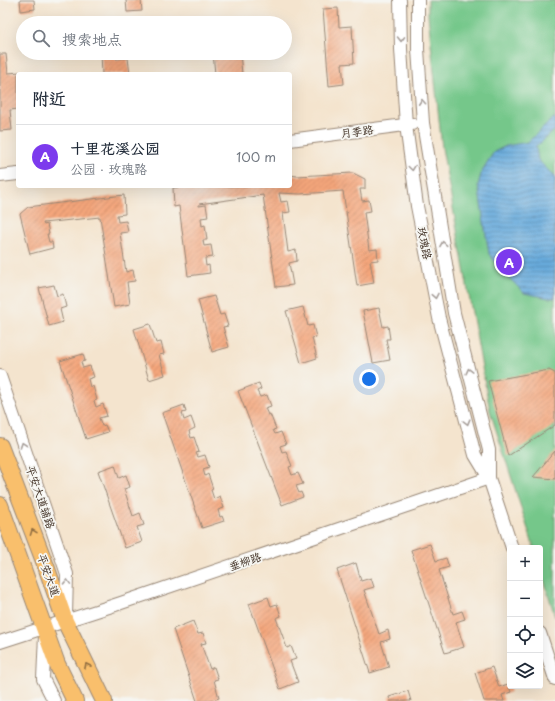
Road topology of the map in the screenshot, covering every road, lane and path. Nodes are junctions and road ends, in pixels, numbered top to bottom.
1 (400, 0) edge
2 (418, 0) edge
3 (423, 123) junction
4 (406, 125) junction
5 (292, 140) edge
6 (16, 174) edge
7 (0, 176) edge
8 (0, 376) edge
9 (0, 446) edge
10 (489, 478) junction
11 (0, 505) edge
12 (511, 545) edge
13 (66, 621) junction
14 (45, 628) junction
15 (0, 642) edge
16 (543, 642) edge
17 (555, 679) edge
18 (54, 701) edge
19 (75, 701) edge
20 (104, 701) edge

1 -> 4 street, 玫瑰路
3 -> 2 street, 玫瑰路
3 - 4 street, 月季路
10 -> 3 street, 玫瑰路
4 - 5 street, 月季路
4 -> 10 street, 玫瑰路
6 - 7 street
13 -> 8 street, 平安大道辅路
13 -> 9 main road, 平安大道
10 - 12 street, 玫瑰路
10 - 13 street, 垂柳路
11 - 14 main road, 平安大道
13 - 14 street, 垂柳路
20 -> 13 main road, 平安大道
14 - 15 street, 垂柳路
14 - 18 street
14 - 19 main road, 平安大道
16 - 17 street

